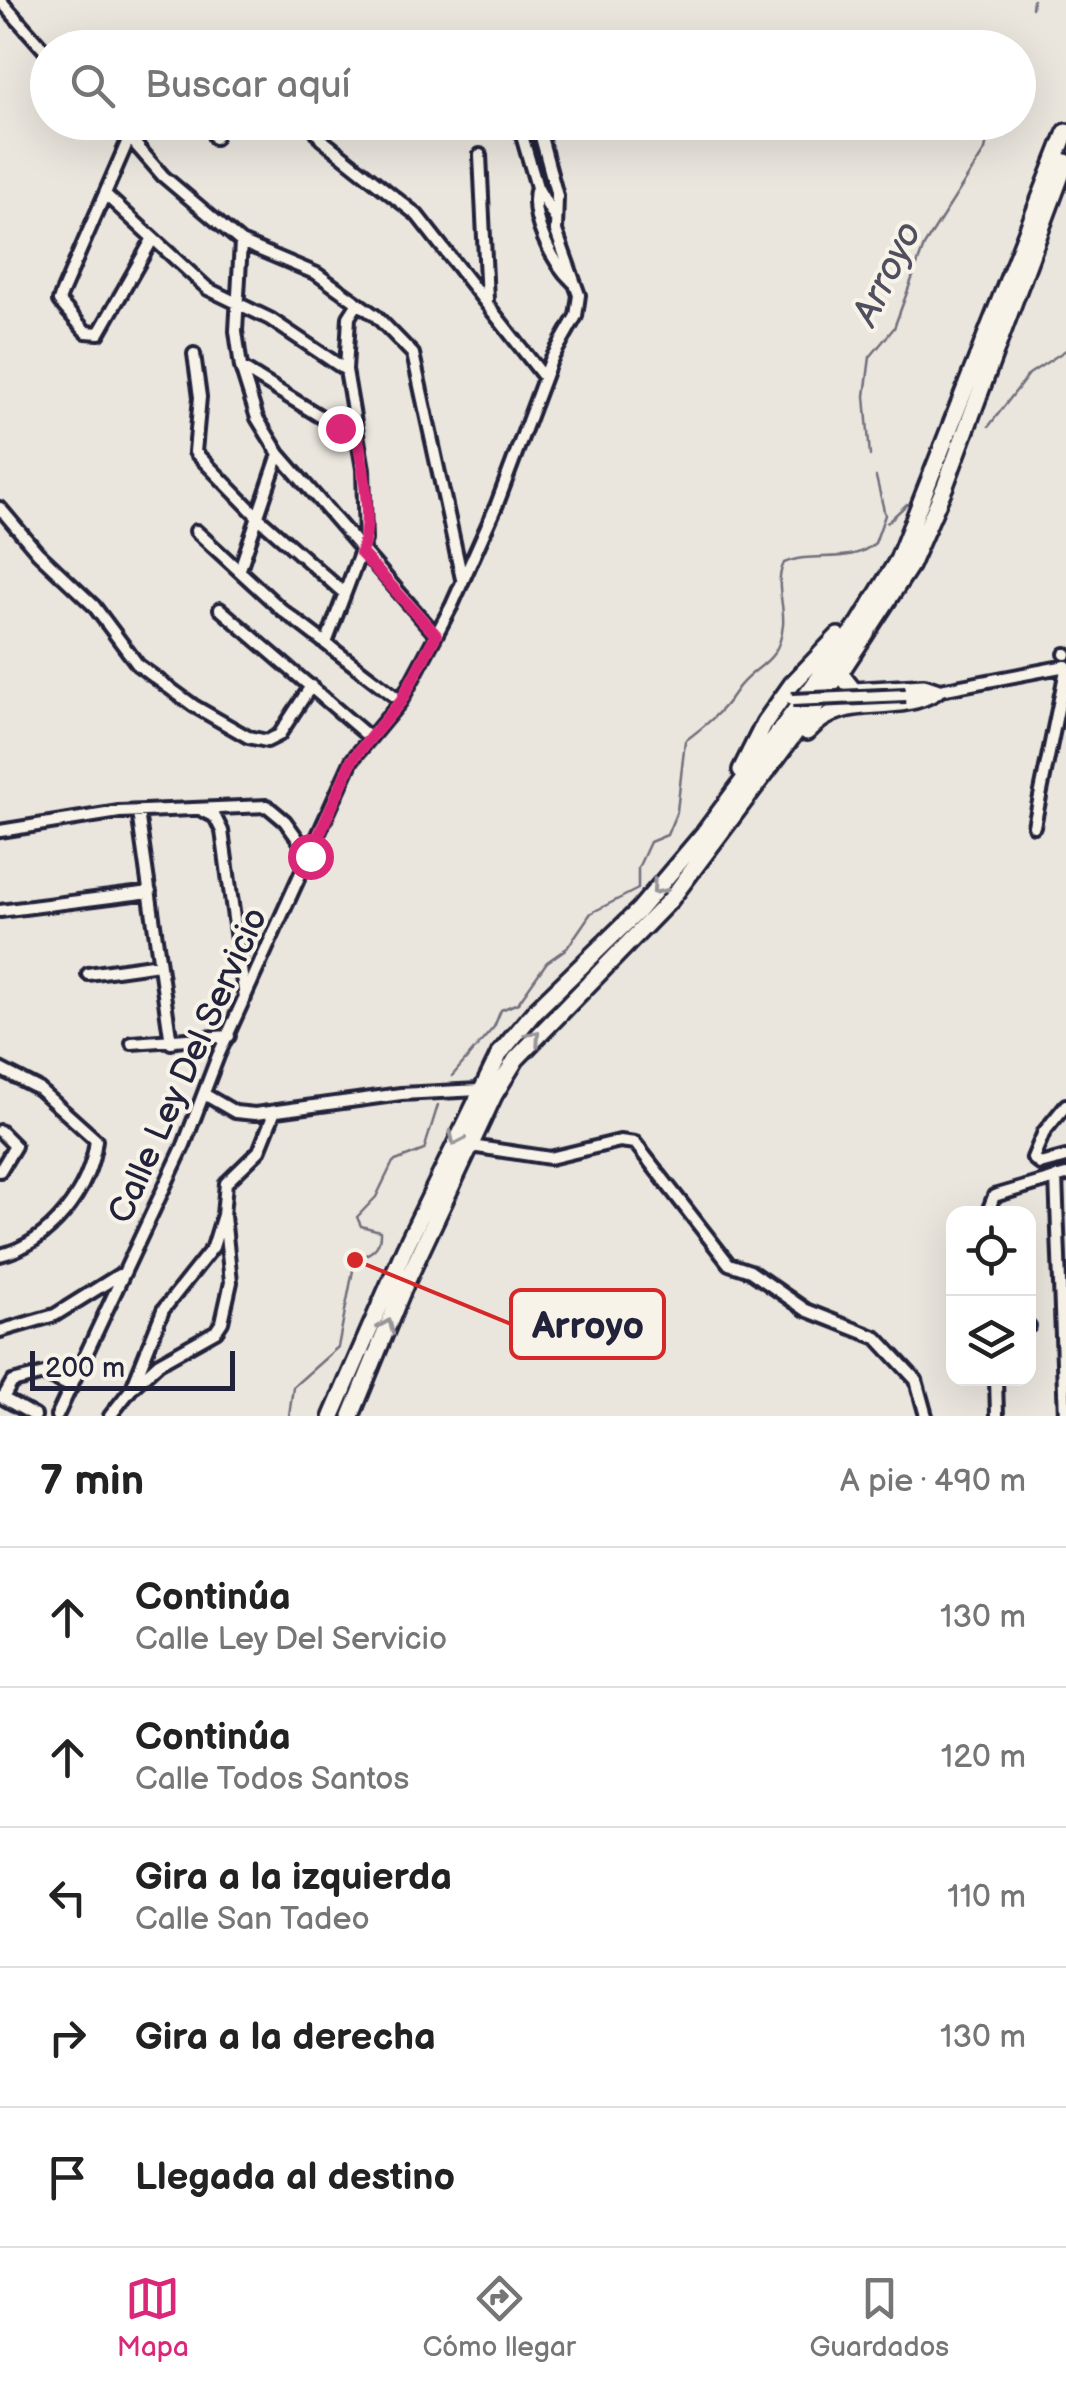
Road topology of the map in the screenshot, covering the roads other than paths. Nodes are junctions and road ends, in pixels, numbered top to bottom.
1 (0, 0) edge
2 (30, 34) edge
3 (1066, 132) edge
4 (127, 140) edge
5 (133, 140) edge
6 (323, 140) edge
7 (523, 140) edge
8 (541, 140) edge
9 (480, 154) dead end
10 (1066, 162) edge
11 (537, 187) junction
12 (107, 196) junction
13 (554, 217) junction
14 (152, 240) junction
15 (242, 242) junction
16 (577, 286) junction
17 (486, 301) junction
18 (358, 302) junction
19 (237, 304) junction
20 (194, 354) dead end
21 (241, 367) junction
22 (346, 370) junction
23 (544, 378) junction
24 (358, 439) junction
25 (279, 454) junction
26 (0, 508) edge
27 (260, 519) junction
28 (196, 531) dead end
29 (361, 553) junction
30 (240, 569) junction
31 (462, 580) junction
32 (883, 587) junction
33 (344, 593) junction
34 (220, 609) dead end
35 (436, 635) junction
36 (326, 642) junction
37 (1066, 653) edge
38 (1064, 668) edge
39 (840, 674) junction
40 (310, 686) junction
41 (936, 691) junction
42 (787, 699) junction
43 (401, 701) junction
44 (369, 737) junction
45 (791, 741) junction
46 (199, 810) junction
47 (138, 812) junction
48 (1034, 826) dead end
49 (0, 831) edge
50 (704, 834) junction
51 (310, 856) junction
52 (150, 892) junction
53 (0, 911) edge
54 (159, 964) junction
55 (88, 974) dead end
56 (245, 1000) junction
57 (228, 1036) junction
58 (132, 1043) dead end
59 (171, 1043) junction
60 (0, 1069) edge
61 (478, 1090) junction
62 (204, 1094) junction
63 (1066, 1105) edge
64 (275, 1111) junction
65 (0, 1131) edge
66 (470, 1146) junction
67 (1066, 1158) edge
68 (0, 1170) edge
69 (1061, 1176) edge
70 (989, 1206) edge
71 (224, 1215) junction
72 (0, 1255) edge
73 (120, 1275) junction
74 (0, 1332) edge
75 (996, 1386) edge
76 (72, 1387) junction
77 (132, 1388) junction
78 (2, 1397) edge
79 (35, 1416) edge
80 (56, 1416) edge
81 (110, 1416) edge
82 (332, 1416) edge
83 (351, 1416) edge
84 (926, 1416) edge
85 (997, 1416) edge
86 (1065, 1416) edge

1 - 2 street
3 - 32 highway
4 - 12 street
5 - 15 street
6 - 17 street
7 - 11 street
8 - 13 street
9 - 17 street
10 - 39 highway
11 - 13 street
11 - 16 street
12 - 14 street
12 - 14 street
13 - 16 street
14 - 19 street
15 - 18 street
15 - 19 street
16 - 23 street, Calle Ley Del Servicio
17 - 23 street
18 - 22 street
18 - 31 street
19 - 21 street
19 - 22 street
20 - 27 street
21 - 24 street
21 - 25 street
22 - 24 street
23 - 31 street, Calle Ley Del Servicio
24 - 29 street
25 - 27 street
25 - 29 street
26 - 40 street
27 - 30 street
27 - 33 street
28 - 30 street
29 - 33 street
29 - 35 street
30 - 36 street
31 - 35 street, Calle Ley Del Servicio
32 - 42 highway
32 - 50 highway
33 - 36 street
34 - 40 street
35 - 43 street, Calle Ley Del Servicio
36 - 43 street
37 - 38 street
38 - 41 street
38 - 48 street
39 - 41 highway
39 - 45 highway
40 - 44 street
41 - 42 street, bridge
41 - 45 highway
42 - 50 highway
43 - 44 street, Calle Ley Del Servicio
44 - 51 street, Calle Ley Del Servicio
66 -> 45 highway
46 - 47 street
46 - 51 street
46 - 56 street
47 - 49 street
47 - 52 street
50 -> 61 highway
51 - 56 street, Calle Ley Del Servicio
52 - 53 street
52 - 54 street
54 - 55 street
54 - 59 street
56 - 57 street, Calle Ley Del Servicio
57 - 59 street
57 - 62 street, Calle Ley Del Servicio
58 - 59 street
60 - 72 street
61 - 64 street
61 -> 82 highway
62 - 64 street
62 - 73 street, Calle Ley Del Servicio
63 - 67 street
64 - 71 street
65 - 68 street
83 -> 66 highway
66 - 84 street
69 - 70 street
69 - 86 street
71 - 77 street
71 - 77 street
73 - 74 street
73 - 76 street, Calle Ley Del Servicio
75 - 85 street
76 - 78 street
76 - 80 street, Calle Ley Del Servicio
77 - 81 street
78 - 79 street

